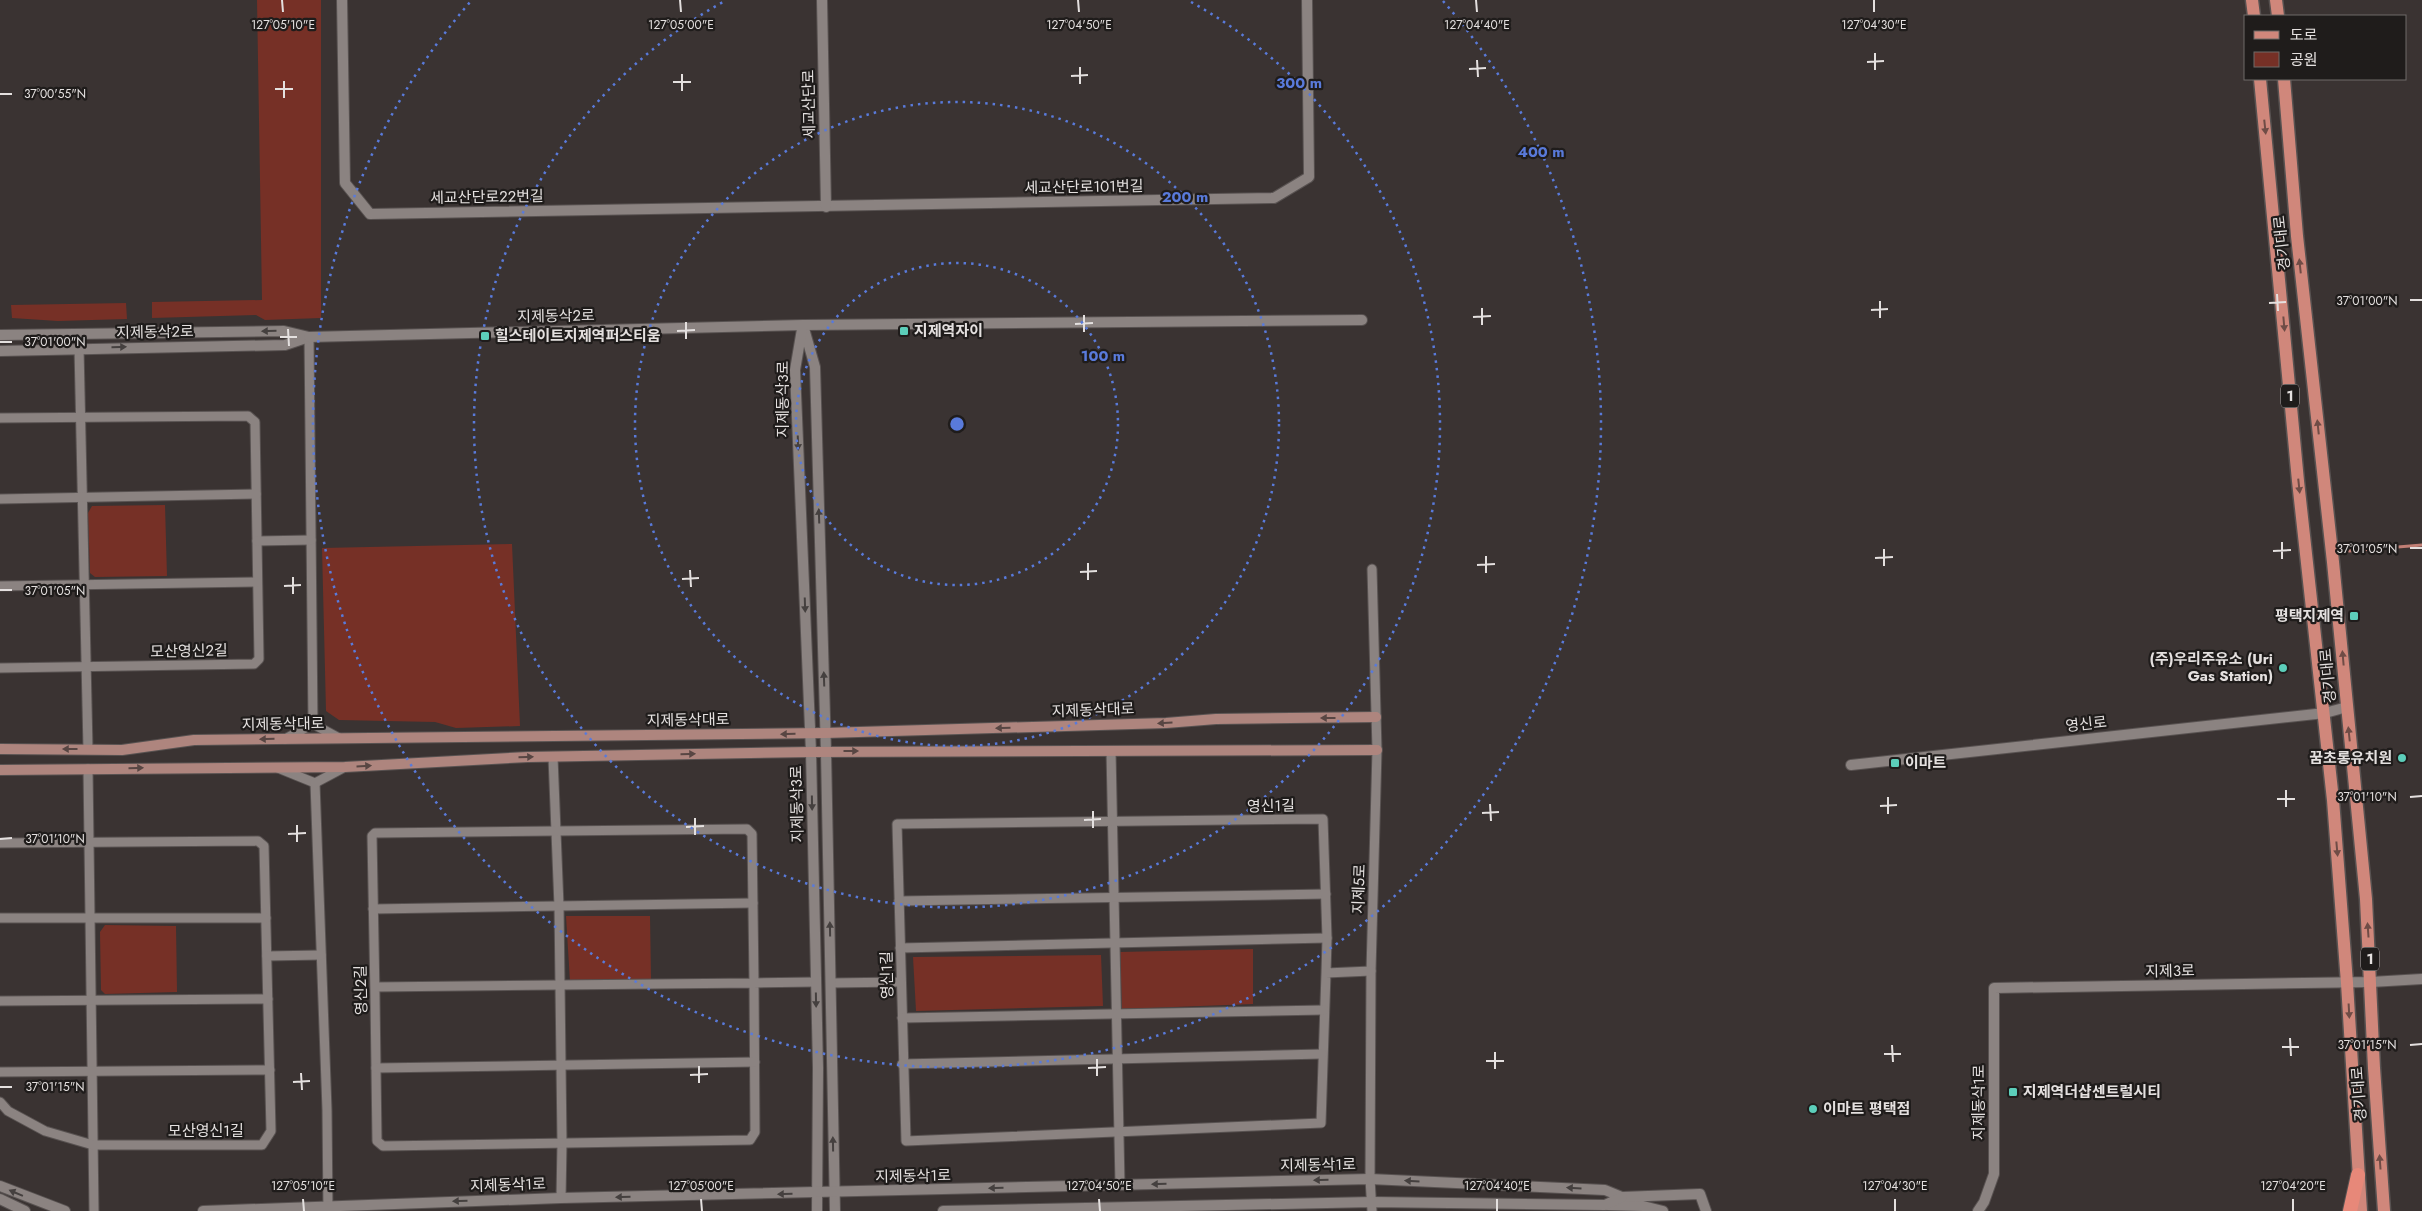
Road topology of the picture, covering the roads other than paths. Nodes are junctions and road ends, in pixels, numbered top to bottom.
1 (342, 0) edge
2 (822, 0) edge
3 (1306, 0) edge
4 (2252, 0) edge
5 (2276, 0) edge
6 (2254, 15) edge
7 (2278, 15) edge
8 (2260, 80) edge
9 (2284, 80) edge
10 (826, 207) junction
11 (1362, 320) dead end
12 (803, 325) junction
13 (0, 335) edge
14 (309, 337) junction
15 (79, 348) junction
16 (0, 351) edge
17 (80, 417) junction
18 (0, 418) edge
19 (256, 494) junction
20 (82, 498) junction
21 (0, 499) edge
22 (311, 540) junction
23 (257, 541) junction
24 (1372, 569) dead end
25 (257, 582) junction
26 (84, 585) junction
27 (0, 586) edge
28 (86, 667) junction
29 (0, 668) edge
30 (2347, 707) junction
31 (2325, 713) junction
32 (1376, 717) junction
33 (313, 724) junction
34 (825, 733) junction
35 (810, 734) junction
36 (339, 738) junction
37 (285, 739) junction
38 (0, 749) edge
39 (88, 750) junction
40 (1111, 750) junction
41 (1377, 750) junction
42 (811, 752) junction
43 (826, 752) junction
44 (553, 757) junction
45 (1851, 765) dead end
46 (275, 767) junction
47 (345, 767) junction
48 (88, 769) junction
49 (0, 770) edge
50 (315, 783) junction
51 (1112, 821) junction
52 (556, 831) junction
53 (89, 842) junction
54 (0, 843) edge
55 (1326, 894) junction
56 (1114, 898) junction
57 (899, 901) junction
58 (753, 903) junction
59 (559, 906) junction
60 (373, 909) junction
61 (0, 918) edge
62 (90, 918) junction
63 (266, 918) junction
64 (1327, 938) junction
65 (1114, 943) junction
66 (900, 948) junction
67 (321, 955) junction
68 (267, 956) junction
69 (1371, 971) junction
70 (1326, 973) junction
71 (2422, 979) edge
72 (816, 982) junction
73 (900, 982) junction
74 (2372, 982) junction
75 (754, 983) junction
76 (831, 983) junction
77 (2347, 983) junction
78 (560, 985) junction
79 (375, 987) junction
80 (1994, 988) joint
81 (268, 999) junction
82 (91, 1000) junction
83 (0, 1001) edge
84 (1324, 1010) junction
85 (1115, 1014) junction
86 (902, 1018) junction
87 (1322, 1054) junction
88 (1116, 1059) junction
89 (755, 1062) junction
90 (902, 1064) junction
91 (560, 1065) junction
92 (376, 1068) junction
93 (91, 1070) junction
94 (270, 1070) junction
95 (0, 1072) edge
96 (0, 1102) edge
97 (1118, 1132) junction
98 (562, 1143) junction
99 (93, 1144) junction
100 (2358, 1175) junction
101 (1370, 1179) junction
102 (1120, 1185) junction
103 (0, 1186) edge
104 (834, 1192) junction
105 (818, 1194) junction
106 (1622, 1197) junction
107 (560, 1198) junction
108 (0, 1199) edge
109 (1605, 1205) junction
110 (1372, 1207) edge
111 (328, 1208) edge
112 (25, 1211) edge
113 (65, 1211) edge
114 (94, 1211) edge
115 (203, 1211) edge
116 (817, 1211) edge
117 (835, 1211) edge
118 (943, 1211) edge
119 (1663, 1211) edge
120 (1706, 1211) edge
121 (1978, 1211) edge
122 (2350, 1211) edge
123 (2361, 1211) edge
124 (2384, 1211) edge

1 - 10 street, 세교산단로22번길
2 - 10 street, 세교산단로
3 - 10 street, 세교산단로101번길
4 - 6 main road
5 - 7 main road
8 -> 31 main road, 경기대로 / 1
30 -> 9 main road, 경기대로 / 1
11 - 12 street, 지제동삭2로
12 - 14 street, 지제동삭2로
34 -> 12 street, 지제동삭3로
12 -> 35 street, 지제동삭3로
14 -> 13 street, 지제동삭2로
15 -> 14 street, 지제동삭2로
14 - 22 street
15 - 16 street, 지제동삭2로
15 - 17 street
17 - 18 street, 모산영신2길
17 - 19 street, 모산영신2길
17 - 20 street
19 - 20 street
19 - 23 street, 모산영신2길
20 - 21 street
20 - 26 street
22 - 23 street
22 - 33 street
23 - 25 street, 모산영신2길
24 - 32 street, 지제5로
25 - 26 street
25 - 28 street, 모산영신2길
26 - 27 street
26 - 28 street
28 - 29 street, 모산영신2길
28 - 39 street
30 - 31 street, 영신로
74 -> 30 main road, 경기대로 / 1
31 - 45 street, 영신로
31 -> 77 main road, 경기대로 / 1
32 -> 34 main road, 지제동삭대로
32 - 41 street, 지제5로
33 - 36 street
33 - 37 street
34 - 35 main road, 지제동삭대로
34 - 43 street, 지제동삭3로
35 -> 36 main road, 지제동삭대로
35 - 42 street, 지제동삭3로
36 - 37 main road, 지제동삭대로
37 -> 39 main road, 지제동삭대로
39 -> 38 main road, 지제동삭대로
40 - 41 main road
43 -> 40 main road
40 - 51 street
41 - 69 street, 지제5로
42 - 43 main road
44 -> 42 main road
42 -> 72 street, 지제동삭3로
76 -> 43 street, 지제동삭3로
47 -> 44 main road
44 - 52 street
46 - 47 main road
48 -> 46 main road
46 - 50 street
47 - 50 street
48 - 49 main road
48 - 53 street
50 - 67 street
51 - 55 street, 영신1길
51 - 56 street
51 - 57 street, 영신1길
52 - 58 street, 영신2길
52 - 59 street
52 - 60 street, 영신2길
53 - 54 street, 모산영신1길
53 - 62 street
53 - 63 street, 모산영신1길
55 - 56 street
55 - 64 street, 영신1길
56 - 57 street
56 - 65 street
57 - 66 street, 영신1길
58 - 59 street
58 - 75 street, 영신2길
59 - 60 street
59 - 78 street
60 - 79 street, 영신2길
61 - 62 street
62 - 63 street
62 - 82 street
63 - 68 street, 모산영신1길
64 - 65 street
64 - 70 street, 영신1길
65 - 66 street
65 - 85 street
66 - 73 street, 영신1길
67 - 68 street
67 - 111 street
68 - 81 street, 모산영신1길
69 - 70 street
69 - 101 street, 지제5로
70 - 84 street, 영신1길
71 - 74 street, 지제3로
72 - 75 street
72 -> 105 street, 지제동삭3로
73 - 76 street
73 - 86 street, 영신1길
74 - 77 street, 지제3로
124 -> 74 main road, 경기대로 / 1
75 - 78 street
75 - 89 street, 영신2길
104 -> 76 street, 지제동삭3로
77 - 80 street, 지제3로
77 -> 100 main road, 경기대로 / 1
78 - 79 street
78 - 91 street
79 - 92 street, 영신2길
80 - 121 street, 지제동삭1로
81 - 82 street
81 - 94 street, 모산영신1길
82 - 83 street
82 - 93 street
84 - 85 street
84 - 87 street, 영신1길
85 - 86 street
85 - 88 street
86 - 90 street, 영신1길
87 - 88 street
87 - 97 street, 영신1길
88 - 90 street
88 - 97 street
89 - 91 street
89 - 98 street, 영신2길
90 - 97 street, 영신1길
91 - 92 street
91 - 98 street
92 - 98 street, 영신2길
93 - 94 street
93 - 95 street
93 - 99 street
94 - 99 street, 모산영신1길
96 - 99 street, 모산영신1길
97 - 102 street
98 - 107 street
99 - 114 street
100 - 122 highway
100 - 123 main road, 경기대로 / 1
101 -> 102 street, 지제동삭1로
106 -> 101 street, 지제동삭1로
101 - 110 street, 지제5로
102 -> 104 street, 지제동삭1로
113 -> 103 street
104 - 105 street, 지제동삭1로
104 - 117 street, 지제동삭3로
105 -> 107 street, 지제동삭1로
105 - 116 street, 지제동삭3로
106 - 109 street, 지제동삭1로
106 - 120 street, 지제동삭1로
107 -> 111 street, 지제동삭1로
108 - 112 street
109 - 110 street, 지제동삭1로
109 - 119 street
110 - 118 street, 지제동삭1로
111 - 115 street, 지제동삭1로

